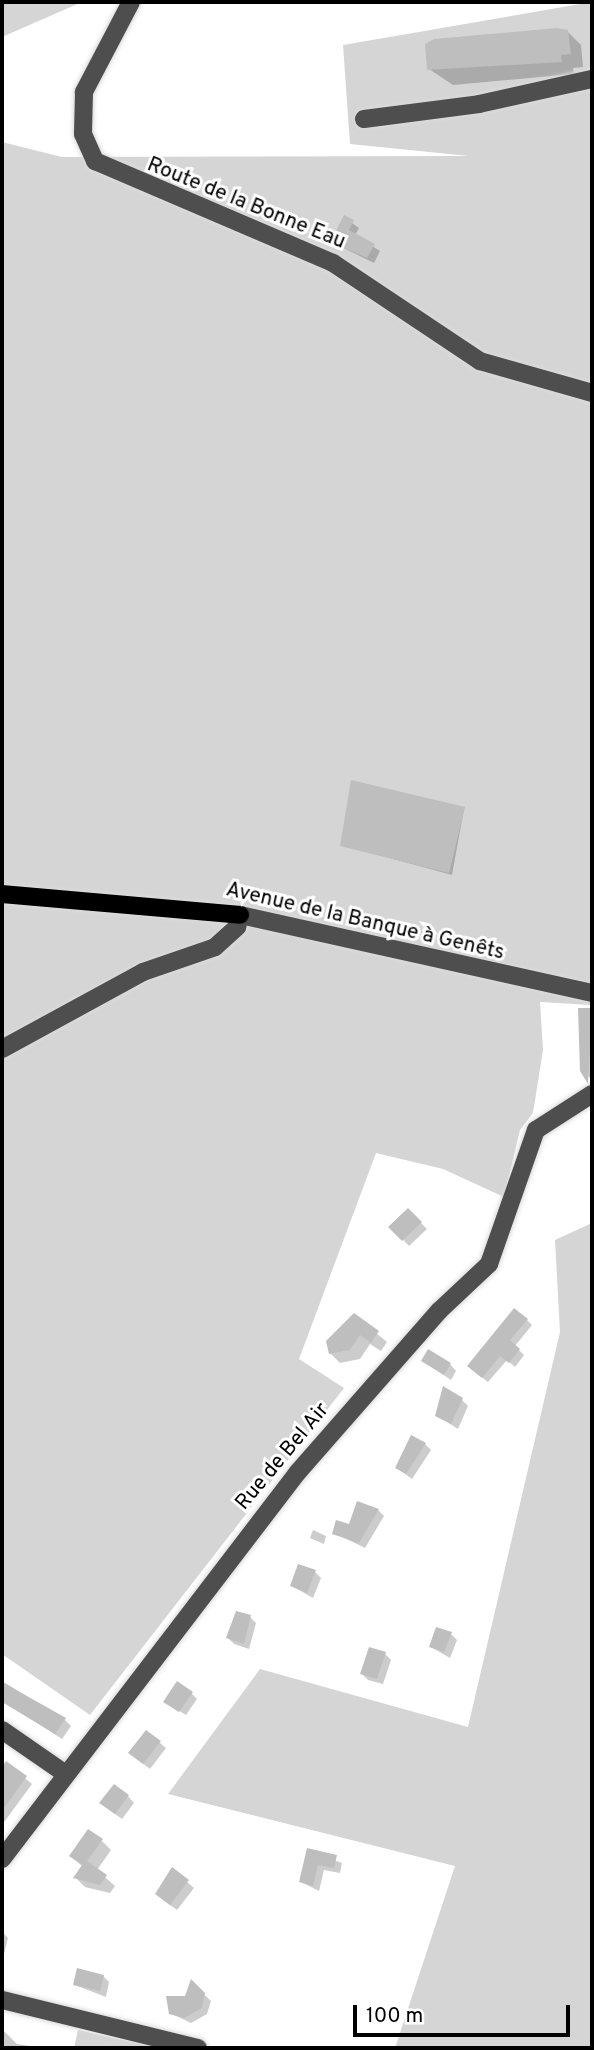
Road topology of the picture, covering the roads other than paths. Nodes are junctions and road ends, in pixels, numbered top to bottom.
1 (131, 2) edge
2 (592, 79) edge
3 (364, 119) dead end
4 (592, 393) edge
5 (2, 894) edge
6 (240, 915) junction
7 (592, 993) edge
8 (2, 1049) edge
9 (592, 1094) edge
10 (2, 1730) edge
11 (64, 1773) junction
12 (2, 1859) edge
13 (2, 2000) edge
14 (198, 2048) edge

1 - 4 street, Route de la Bonne Eau
2 - 3 street
5 - 6 main road, Avenue de la Banque à Genêts
6 - 7 street, Avenue de la Banque à Genêts
6 - 8 street
9 - 11 street, Rue de Bel Air
10 - 11 street
11 - 12 street, Rue de Bel Air
13 - 14 street

